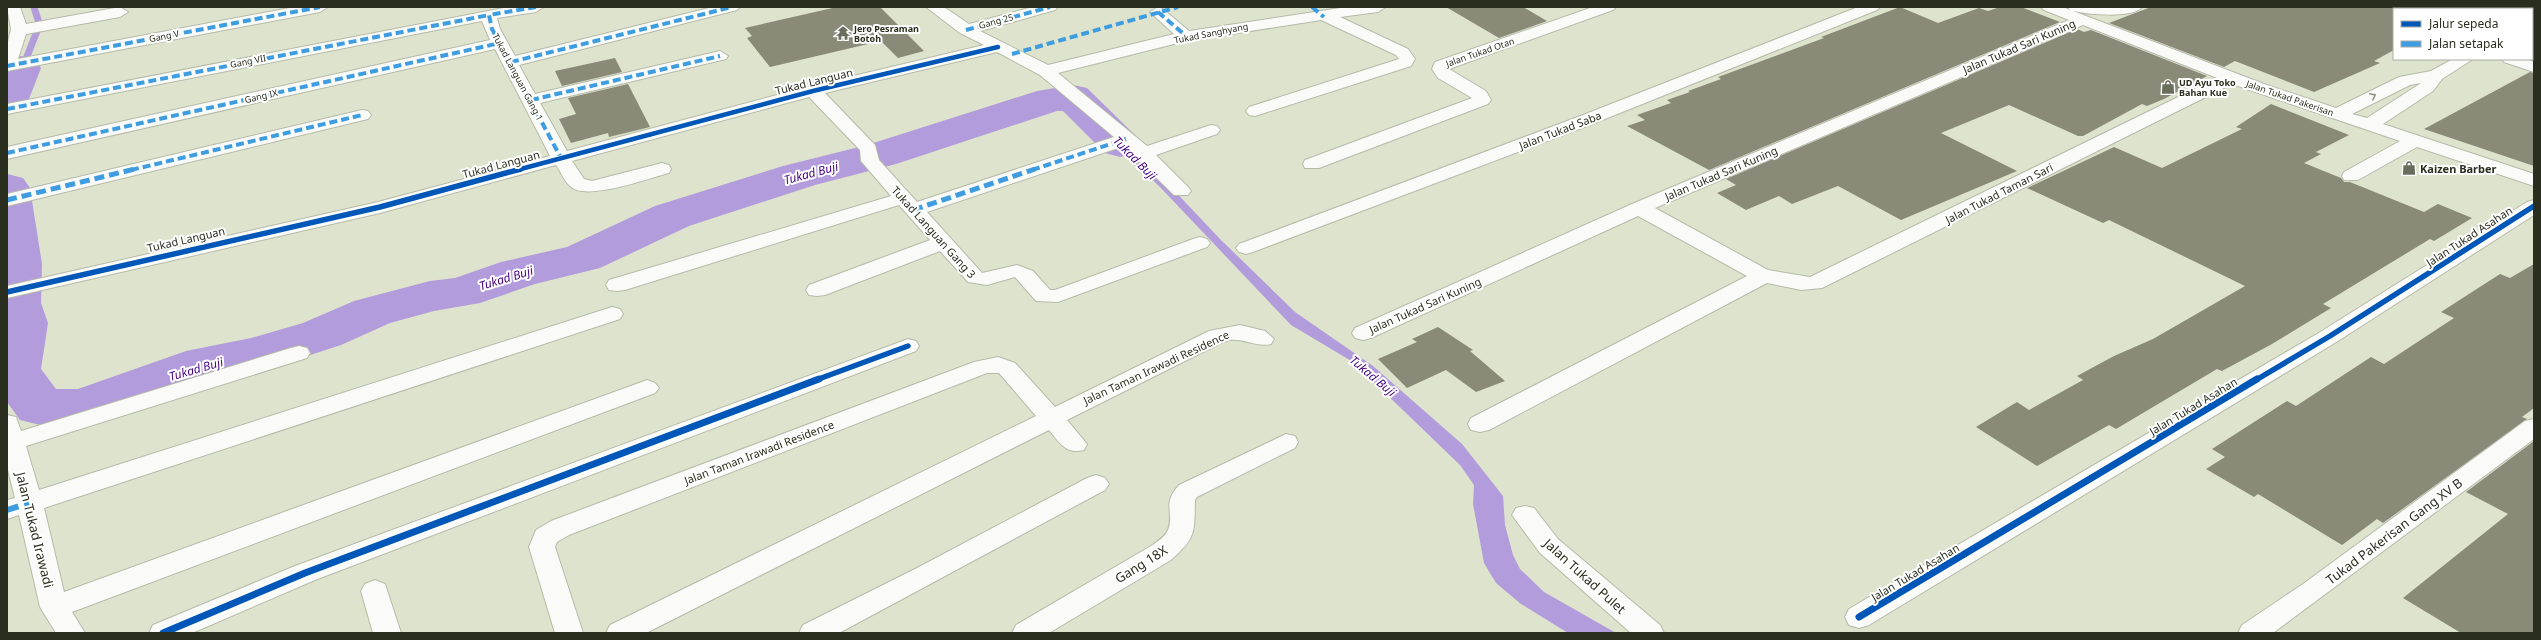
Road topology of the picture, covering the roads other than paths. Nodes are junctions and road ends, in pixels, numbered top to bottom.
1 (12, 7) edge
2 (320, 7) edge
3 (536, 7) edge
4 (732, 7) edge
5 (934, 7) edge
6 (1050, 7) edge
7 (1178, 7) edge
8 (1378, 7) edge
9 (1608, 7) edge
10 (1872, 7) edge
11 (2050, 7) edge
12 (2134, 7) edge
13 (120, 12) dead end
14 (1318, 12) edge
15 (2079, 13) edge
16 (489, 15) junction
17 (20, 30) junction
18 (966, 30) junction
19 (1186, 36) junction
20 (500, 43) junction
21 (11, 47) edge
22 (998, 47) junction
23 (720, 56) dead end
24 (2463, 60) edge
25 (2513, 60) edge
26 (511, 62) junction
27 (7, 65) edge
28 (2534, 67) edge
29 (1046, 71) junction
30 (2436, 75) junction
31 (2230, 78) junction
32 (813, 91) junction
33 (531, 100) junction
34 (10, 109) edge
35 (1255, 111) dead end
36 (2338, 114) junction
37 (362, 115) dead end
38 (2369, 125) junction
39 (1211, 130) dead end
40 (1126, 139) junction
41 (2416, 140) junction
42 (15, 151) edge
43 (1144, 154) junction
44 (561, 158) junction
45 (1312, 164) dead end
46 (662, 169) dead end
47 (2351, 176) dead end
48 (2534, 180) edge
49 (1181, 191) dead end
50 (12, 199) edge
51 (908, 204) junction
52 (2534, 206) edge
53 (1639, 208) junction
54 (942, 243) junction
55 (1200, 243) dead end
56 (1246, 248) dead end
57 (1763, 276) junction
58 (617, 285) dead end
59 (817, 290) dead end
60 (7, 292) edge
61 (612, 314) dead end
62 (1363, 333) dead end
63 (1263, 339) dead end
64 (908, 346) dead end
65 (300, 352) dead end
66 (647, 388) dead end
67 (1051, 417) junction
68 (1480, 424) dead end
69 (2534, 427) edge
70 (10, 432) edge
71 (1286, 442) dead end
72 (1075, 444) dead end
73 (1096, 484) dead end
74 (18, 507) edge
75 (1525, 515) dead end
76 (375, 591) dead end
77 (54, 607) junction
78 (1859, 617) dead end
79 (71, 633) edge
80 (163, 633) edge
81 (387, 633) edge
82 (569, 633) edge
83 (620, 633) edge
84 (813, 633) edge
85 (1026, 633) edge
86 (1650, 633) edge
87 (2252, 633) edge

1 - 17 street
2 - 27 street, Gang V
3 - 16 street
4 - 26 street
5 - 18 street
6 - 18 street, Gang 25
7 - 19 street
8 - 14 street, Tukad Sanghyang
9 - 45 street, Jalan Tukad Otan
10 - 56 street, Jalan Tukad Saba
11 - 15 street, Jalan Tukad Pakerisan
12 - 15 street
13 - 17 street
14 - 19 street, Tukad Sanghyang
14 - 35 street
15 - 31 street, Jalan Tukad Pakerisan
15 - 53 street, Jalan Tukad Sari Kuning
16 - 20 street, Tukad Languan Gang 1
16 - 34 street, Gang VII
17 - 21 street
18 - 22 street
19 - 29 street, Tukad Sanghyang
20 - 26 street, Tukad Languan Gang 1
20 - 42 street, Gang IX
21 - 27 street
22 - 29 street
22 - 32 street, Tukad Languan
23 - 33 street
24 - 30 street
25 - 28 street
26 - 33 street, Tukad Languan Gang 1
29 - 40 street
36 -> 30 street
30 - 38 street
31 - 36 street, Jalan Tukad Pakerisan
31 - 57 street, Jalan Tukad Taman Sari
32 - 44 street, Tukad Languan
32 - 51 street, Tukad Languan Gang 3
33 - 44 street, Tukad Languan Gang 1
36 - 38 street, Jalan Tukad Pakerisan
37 - 50 street
38 - 41 street, Jalan Tukad Pakerisan
39 - 43 street
40 - 43 street
40 - 51 street
41 - 47 street
41 - 48 street, Jalan Tukad Pakerisan
43 - 49 street
44 - 46 street, Tukad Languan Gang 1
44 - 60 street, Tukad Languan
51 - 54 street, Tukad Languan Gang 3
51 - 58 street
52 - 78 street, Jalan Tukad Asahan
53 - 57 street
53 - 62 street, Jalan Tukad Sari Kuning
54 - 55 street, Tukad Languan Gang 3
54 - 59 street
57 - 68 street
61 - 74 street
63 - 67 street, Jalan Taman Irawadi Residence
64 - 80 street
65 - 70 street
66 - 77 street
67 - 72 street, Jalan Taman Irawadi Residence
67 - 82 street, Jalan Taman Irawadi Residence
67 - 83 street, Jalan Taman Irawadi Residence
69 - 87 street, Tukad Pakerisan Gang XV B
70 - 74 street, Jalan Tukad Irawadi
71 - 85 street, Gang 18X
73 - 84 street
74 - 77 street, Jalan Tukad Irawadi
75 - 86 street, Jalan Tukad Pulet
76 - 81 street
77 - 79 street, Jalan Tukad Irawadi

